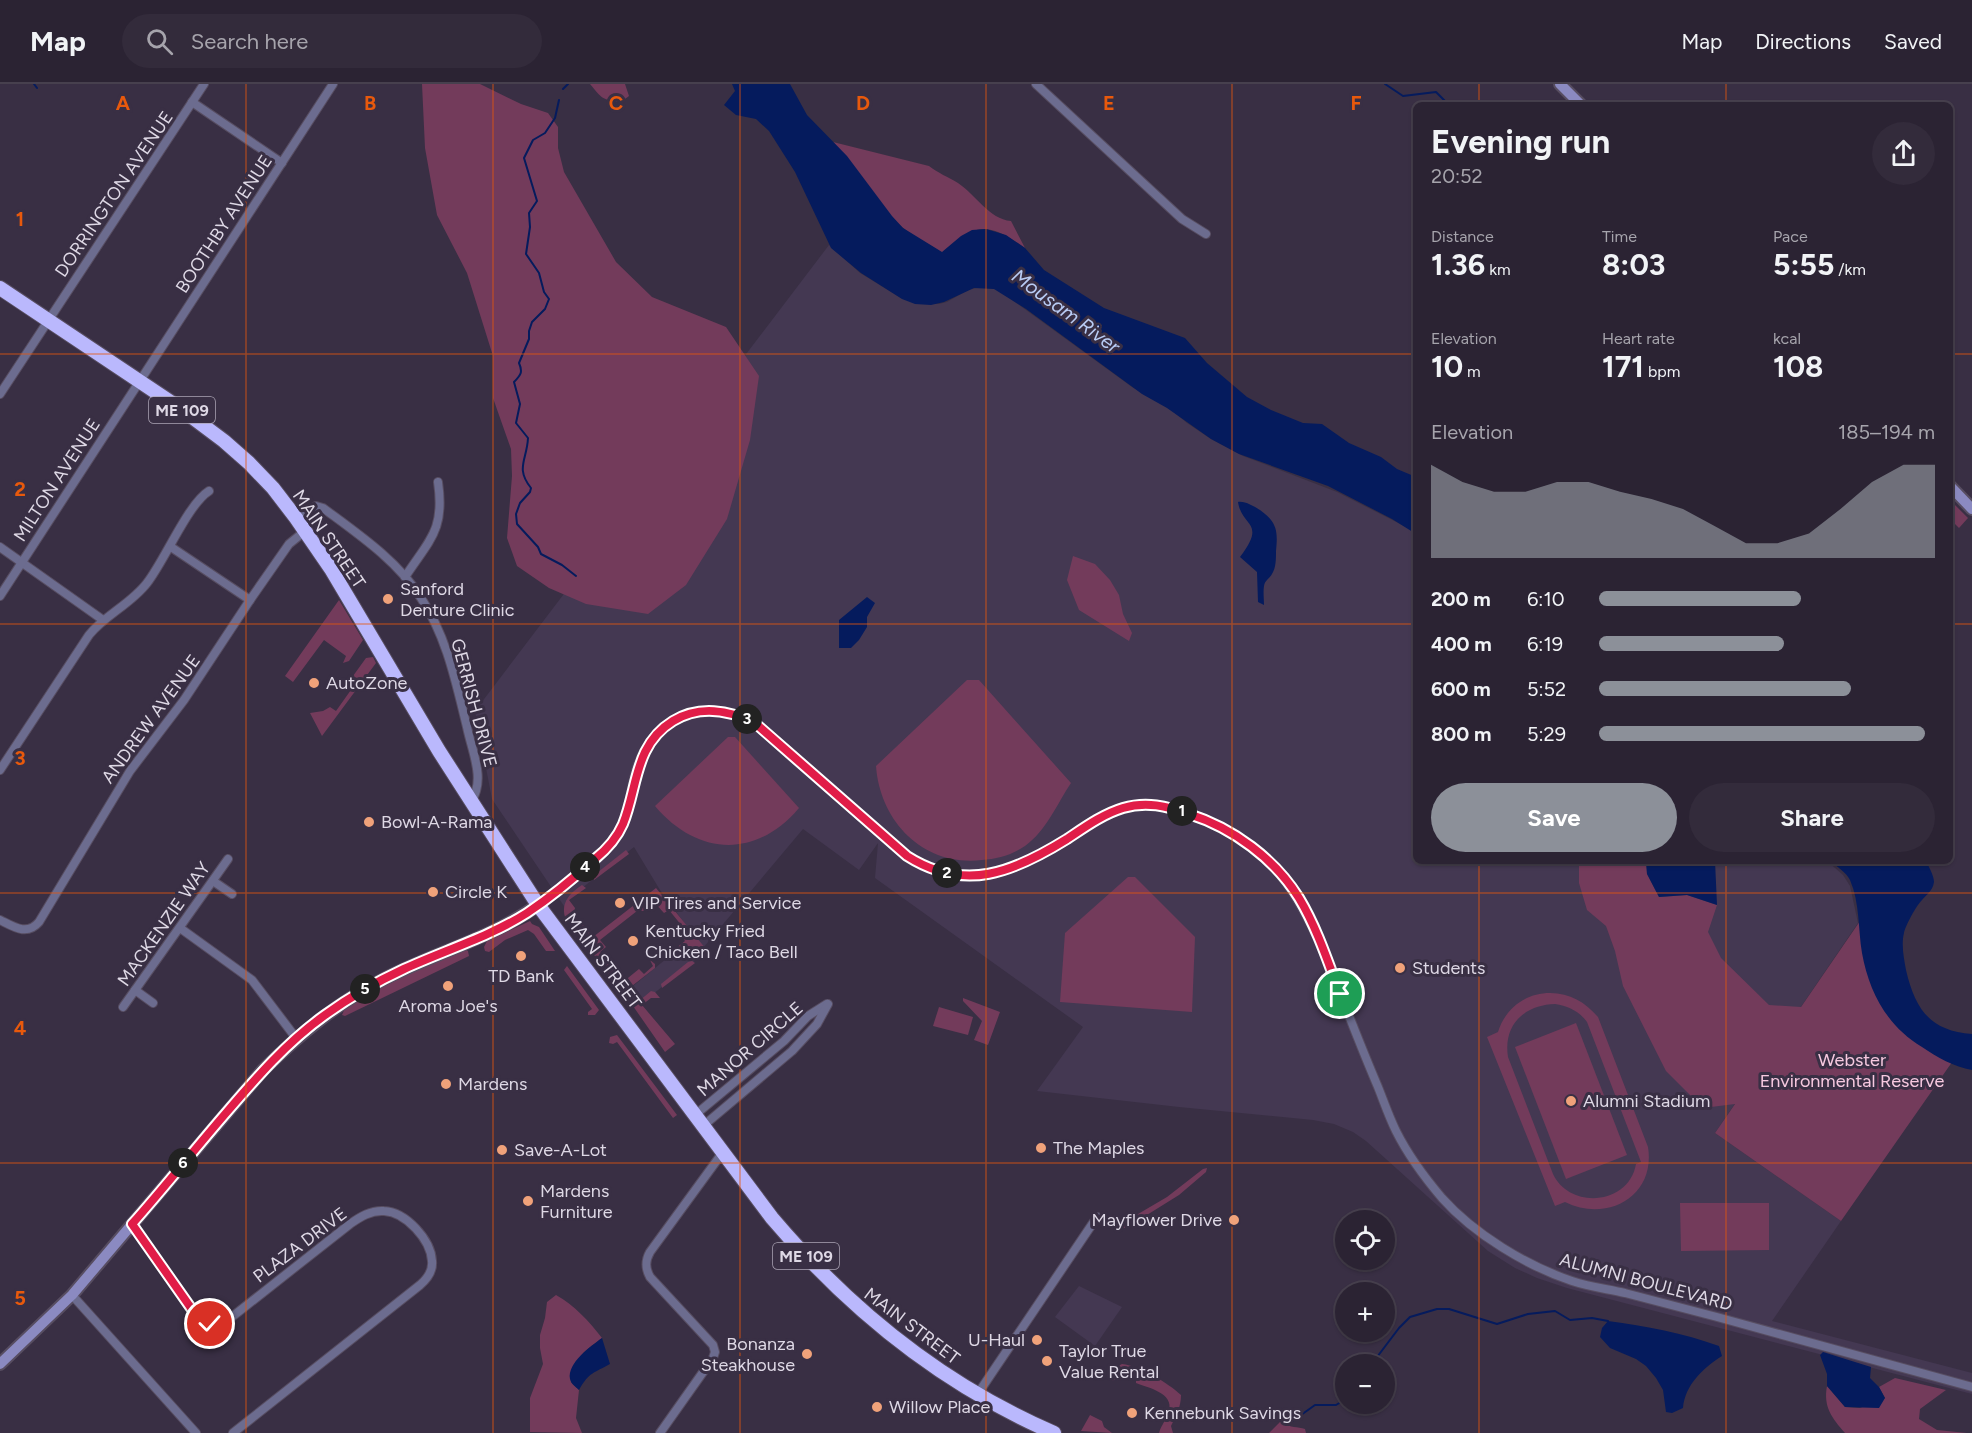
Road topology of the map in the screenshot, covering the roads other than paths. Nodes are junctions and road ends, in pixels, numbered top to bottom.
1 (204, 84) edge
2 (333, 84) edge
3 (1036, 84) edge
4 (1560, 84) edge
5 (192, 102) junction
6 (1578, 102) edge
7 (282, 163) junction
8 (1206, 234) dead end
9 (0, 288) edge
10 (48, 320) junction
11 (140, 380) junction
12 (0, 394) edge
13 (438, 482) dead end
14 (1953, 489) edge
15 (209, 491) dead end
16 (1972, 509) edge
17 (296, 518) junction
18 (305, 531) junction
19 (0, 547) edge
20 (171, 547) junction
21 (22, 562) junction
22 (405, 577) junction
23 (0, 596) edge
24 (250, 600) junction
25 (103, 620) junction
26 (0, 770) edge
27 (471, 802) junction
28 (228, 859) dead end
29 (213, 881) junction
30 (232, 894) dead end
31 (538, 905) junction
32 (0, 920) edge
33 (180, 928) junction
34 (135, 990) junction
35 (153, 1003) dead end
36 (123, 1007) dead end
37 (296, 1038) junction
38 (699, 1121) junction
39 (723, 1152) junction
40 (1097, 1217) dead end
41 (132, 1224) junction
42 (72, 1295) junction
43 (0, 1364) edge
44 (1972, 1387) edge
45 (977, 1395) junction
46 (196, 1433) edge
47 (233, 1433) edge
48 (660, 1433) edge
49 (1054, 1433) edge

1 - 5 street, DORRINGTON AVENUE
2 - 7 street, BOOTHBY AVENUE
3 - 8 street
4 - 6 street
5 - 7 street
5 - 10 street, DORRINGTON AVENUE
7 - 11 street, BOOTHBY AVENUE
9 - 10 highway, MAIN STREET / ME 109
10 - 11 highway, MAIN STREET / ME 109
10 - 12 street, DORRINGTON AVENUE
11 - 17 highway, MAIN STREET / ME 109
11 - 21 street, MILTON AVENUE
13 - 22 street
14 - 16 street
15 - 20 street
17 - 18 highway, MAIN STREET / ME 109
17 - 22 street, GERRISH DRIVE
18 - 24 street, ANDREW AVENUE
18 - 27 highway, MAIN STREET / ME 109
19 - 21 street
20 - 24 street
20 - 25 street
21 - 23 street, MILTON AVENUE
21 - 25 street
22 - 27 street, GERRISH DRIVE
24 - 32 street, ANDREW AVENUE
25 - 26 street
27 - 31 highway, MAIN STREET / ME 109
28 - 29 street, MACKENZIE WAY
29 - 30 street
29 - 33 street, MACKENZIE WAY
31 - 37 street
31 - 38 highway, MAIN STREET / ME 109
31 - 44 street, ALUMNI BOULEVARD
33 - 34 street, MACKENZIE WAY
33 - 37 street
34 - 35 street
34 - 36 street, MACKENZIE WAY
37 - 41 street
38 - 38 street, MANOR CIRCLE
38 - 39 highway, MAIN STREET / ME 109
39 - 45 highway, MAIN STREET / ME 109
39 - 48 street
40 - 45 street
41 - 42 street
41 - 47 street, PLAZA DRIVE
42 - 43 street
42 - 46 street
45 - 49 highway, MAIN STREET / ME 109

